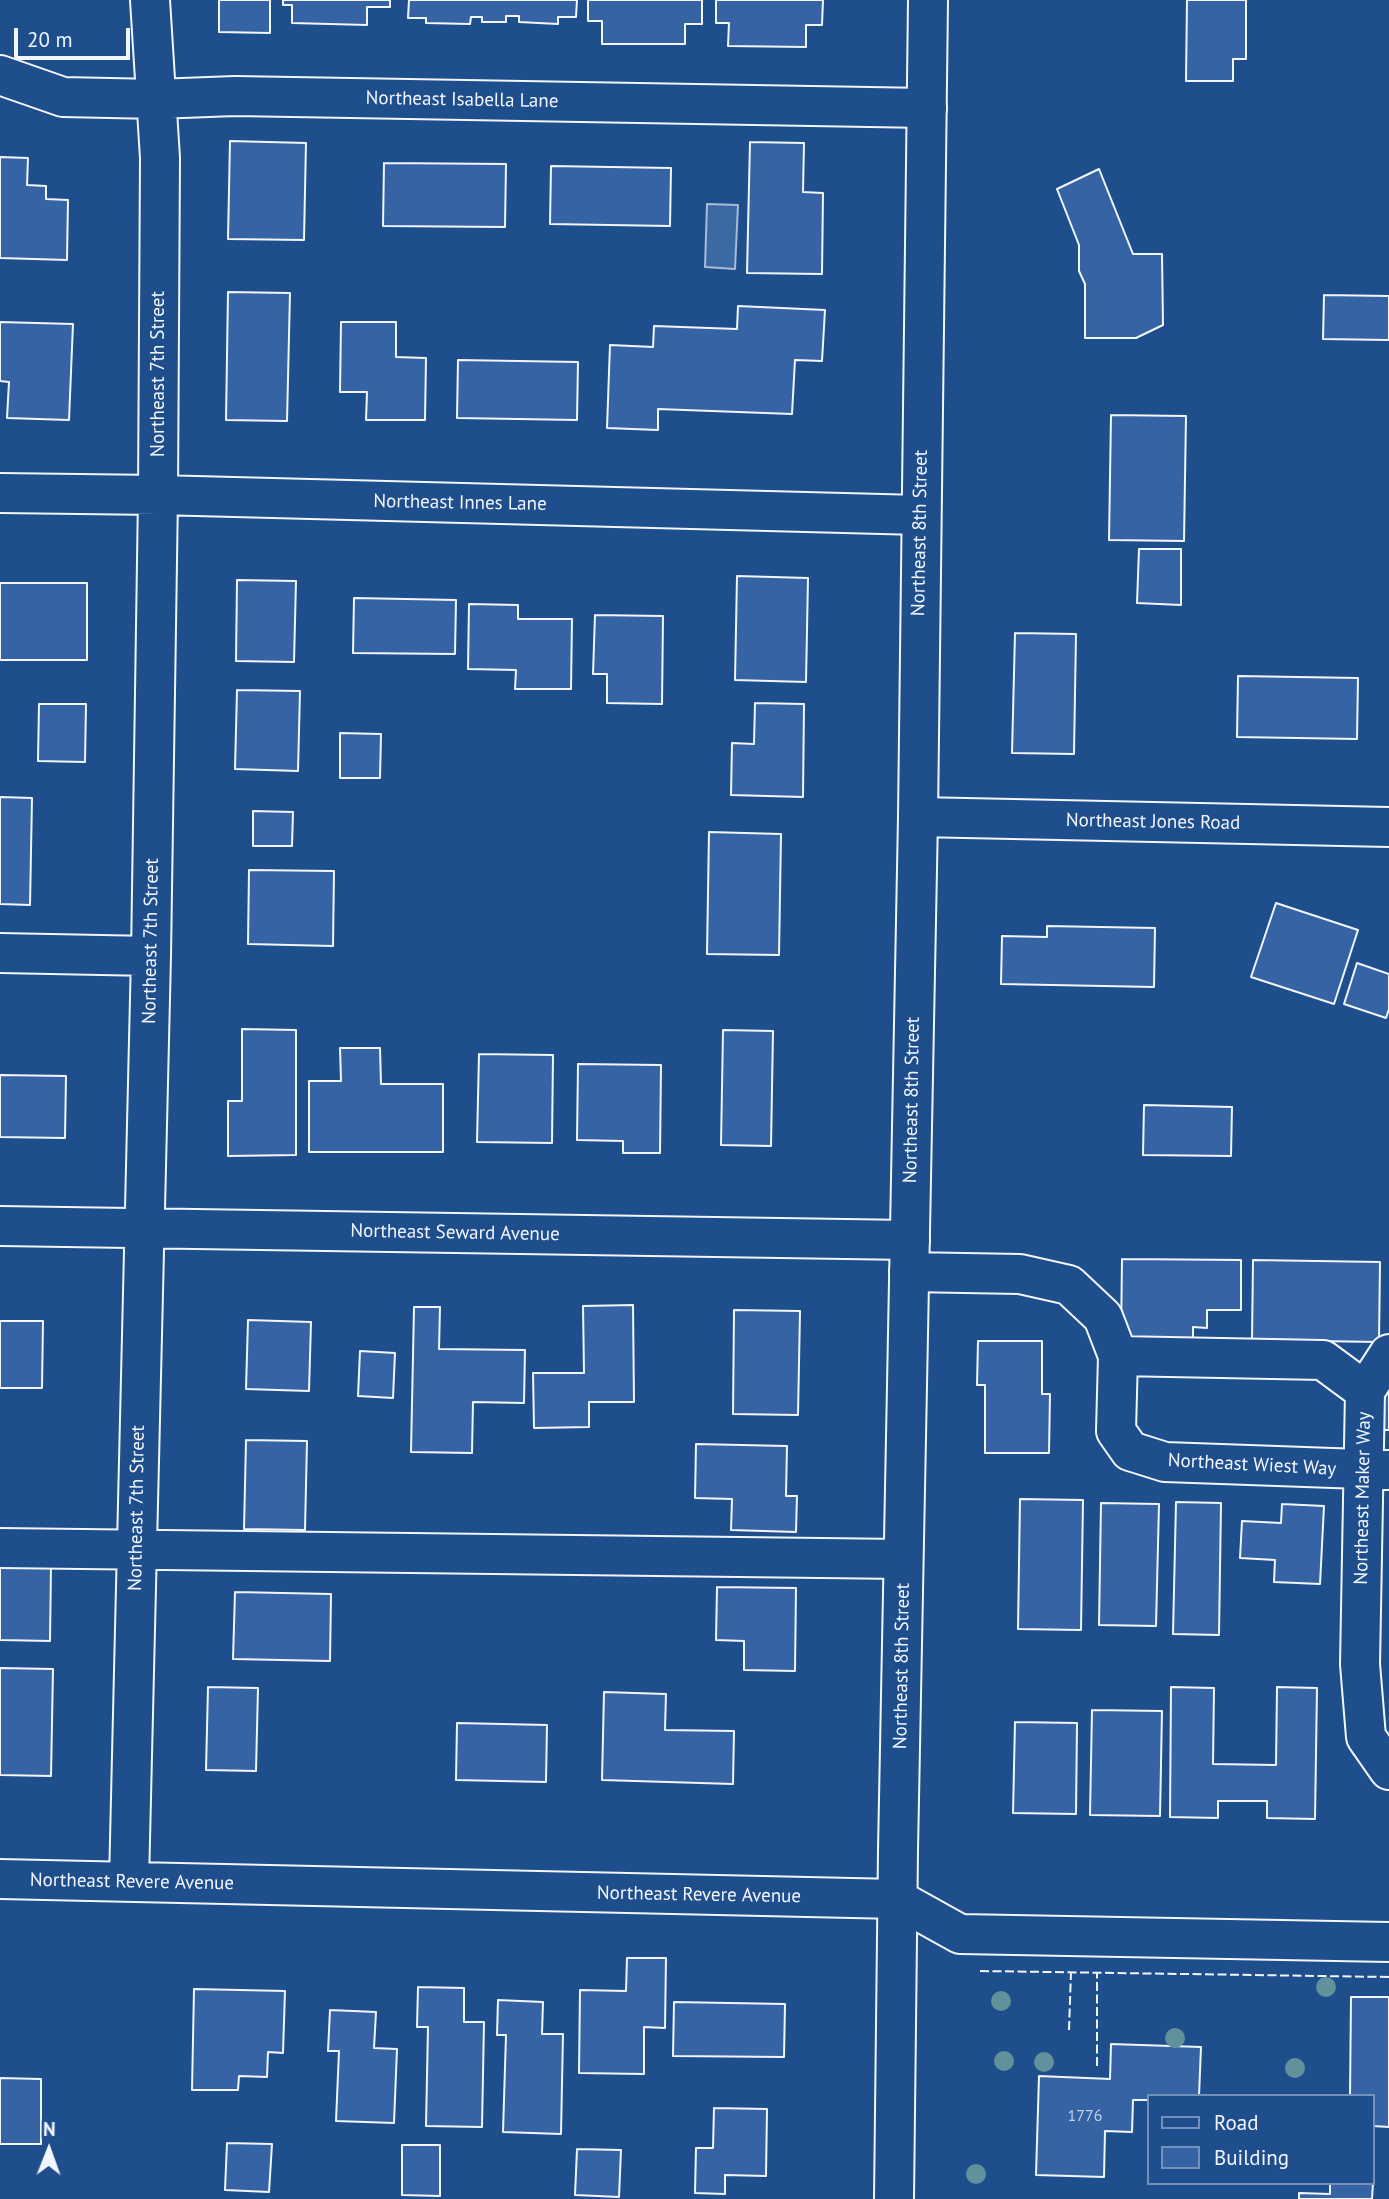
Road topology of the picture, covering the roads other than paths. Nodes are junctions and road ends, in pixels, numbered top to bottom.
1 (150, 0) edge
2 (928, 0) edge
3 (0, 75) edge
4 (156, 99) junction
5 (927, 108) junction
6 (0, 493) edge
7 (158, 495) junction
8 (920, 515) junction
9 (918, 817) junction
10 (1389, 827) edge
11 (0, 953) edge
12 (151, 956) junction
13 (0, 1226) edge
14 (144, 1229) junction
15 (910, 1256) junction
16 (1389, 1354) edge
17 (1118, 1356) junction
18 (1365, 1391) junction
19 (1376, 1470) edge
20 (0, 1548) edge
21 (136, 1550) junction
22 (903, 1559) junction
23 (1389, 1770) edge
24 (0, 1879) edge
25 (129, 1882) junction
26 (897, 1899) junction
27 (1389, 1942) edge
28 (894, 2199) edge

1 - 4 street, Northeast 7th Street
2 - 5 street, Northeast 8th Street
3 - 4 street, Northeast Isabella Lane
4 - 5 street, Northeast Isabella Lane
4 - 7 street, Northeast 7th Street
5 - 8 street, Northeast 8th Street
6 - 7 street, Northeast Innes Lane
7 - 8 street, Northeast Innes Lane
7 - 12 street, Northeast 7th Street
8 - 9 street, Northeast 8th Street
9 - 10 street, Northeast Jones Road
9 - 15 street, Northeast 8th Street
11 - 12 street
12 - 14 street, Northeast 7th Street
13 - 14 street, Northeast Seward Avenue
14 - 15 street, Northeast Seward Avenue
14 - 21 street, Northeast 7th Street
15 - 17 street, Northeast Wiest Way
15 - 22 street, Northeast 8th Street
16 - 18 street
17 - 18 street, Northeast Maker Way
17 - 19 street, Northeast Wiest Way
18 - 19 street, Northeast Maker Way
19 - 23 street, Northeast Maker Way
20 - 21 street
21 - 22 street
21 - 25 street, Northeast 7th Street
22 - 26 street, Northeast 8th Street
24 - 25 street, Northeast Revere Avenue
25 - 26 street, Northeast Revere Avenue
26 - 27 street, Northeast Revere Avenue
26 - 28 street, Northeast 8th Street

